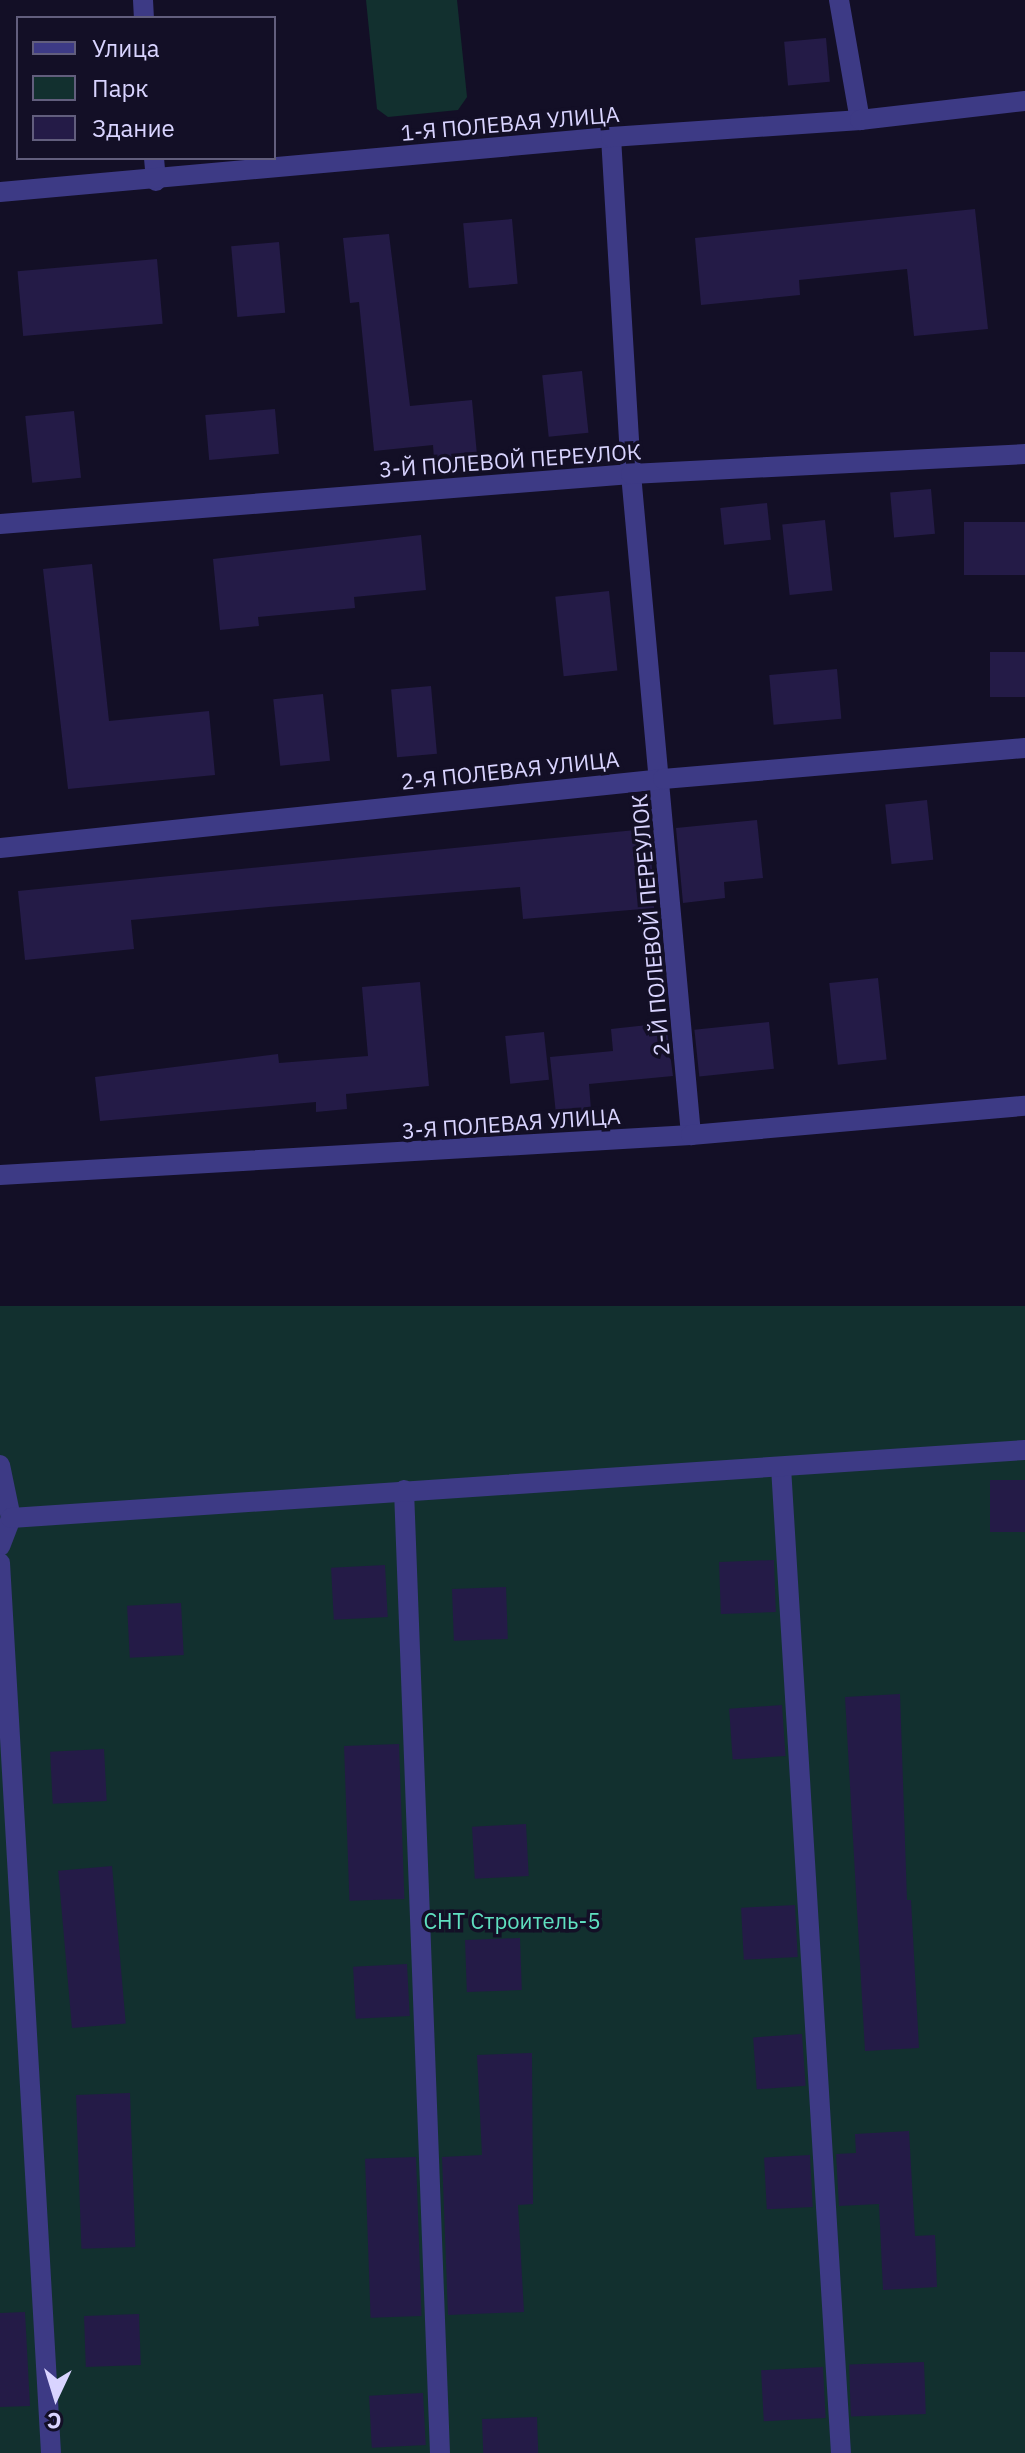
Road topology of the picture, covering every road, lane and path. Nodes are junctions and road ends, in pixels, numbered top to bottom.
1 (839, 0) edge
2 (1025, 101) edge
3 (860, 120) junction
4 (611, 137) junction
5 (154, 160) edge
6 (156, 181) junction
7 (0, 192) edge
8 (1025, 454) edge
9 (631, 474) junction
10 (0, 524) edge
11 (1025, 748) edge
12 (663, 779) junction
13 (0, 848) edge
14 (1025, 1106) edge
15 (691, 1135) junction
16 (0, 1175) edge
17 (1025, 1450) edge
18 (0, 1465) edge
19 (781, 1467) junction
20 (404, 1490) junction
21 (11, 1518) junction
22 (0, 1546) edge
23 (0, 1563) edge
24 (51, 2453) edge
25 (440, 2453) edge
26 (841, 2453) edge

1 - 3 street
2 - 3 street, 1-Я ПОЛЕВАЯ УЛИЦА
3 - 4 street, 1-Я ПОЛЕВАЯ УЛИЦА
4 - 6 street, 1-Я ПОЛЕВАЯ УЛИЦА
4 - 9 street, 2-Й ПОЛЕВОЙ ПЕРЕУЛОК
5 - 6 street
6 - 7 street, 1-Я ПОЛЕВАЯ УЛИЦА
8 - 9 street, 3-Й ПОЛЕВОЙ ПЕРЕУЛОК
9 - 10 street, 3-Й ПОЛЕВОЙ ПЕРЕУЛОК
9 - 12 street, 2-Й ПОЛЕВОЙ ПЕРЕУЛОК
11 - 12 street, 2-Я ПОЛЕВАЯ УЛИЦА
12 - 13 street, 2-Я ПОЛЕВАЯ УЛИЦА
12 - 15 street, 2-Й ПОЛЕВОЙ ПЕРЕУЛОК
14 - 15 street, 3-Я ПОЛЕВАЯ УЛИЦА
15 - 16 street, 3-Я ПОЛЕВАЯ УЛИЦА
17 - 19 street
18 - 21 street
19 - 20 street
19 - 26 street
20 - 21 street
20 - 25 street
21 - 22 street
23 - 24 street

